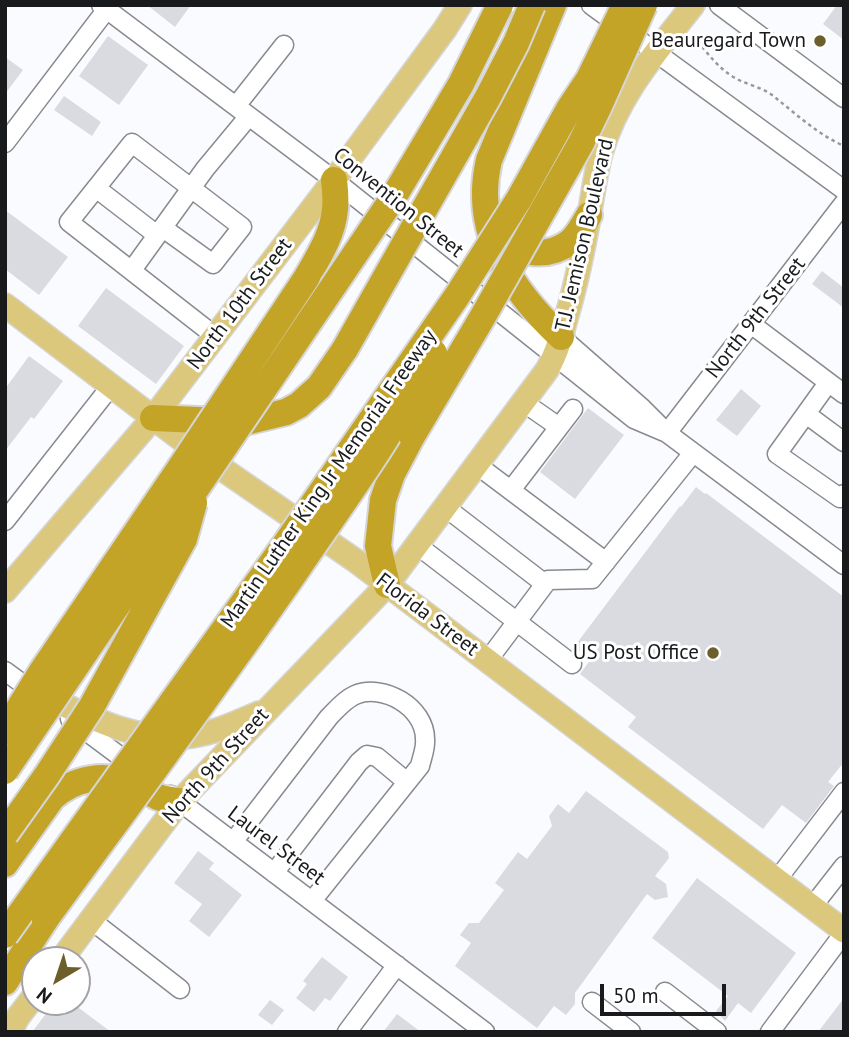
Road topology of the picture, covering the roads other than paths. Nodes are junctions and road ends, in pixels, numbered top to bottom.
1 (460, 5) edge
2 (500, 5) edge
3 (532, 5) edge
4 (553, 5) edge
5 (591, 5) edge
6 (625, 5) edge
7 (644, 5) edge
8 (719, 5) edge
9 (106, 7) edge
10 (689, 21) edge
11 (284, 45) dead end
12 (656, 52) junction
13 (844, 99) edge
14 (242, 111) junction
15 (5, 143) edge
16 (334, 180) junction
17 (96, 188) junction
18 (192, 188) junction
19 (844, 190) edge
20 (844, 203) edge
21 (589, 215) junction
22 (488, 222) junction
23 (160, 231) junction
24 (477, 266) junction
25 (132, 270) junction
26 (5, 305) edge
27 (751, 324) junction
28 (215, 336) junction
29 (558, 347) junction
30 (828, 383) junction
31 (111, 386) junction
32 (844, 394) edge
33 (523, 402) junction
34 (573, 409) dead end
35 (806, 414) junction
36 (153, 418) junction
37 (559, 427) junction
38 (667, 433) junction
39 (844, 442) edge
40 (693, 453) junction
41 (477, 465) junction
42 (200, 481) junction
43 (511, 490) junction
44 (844, 494) edge
45 (445, 507) junction
46 (5, 521) edge
47 (417, 545) junction
48 (606, 562) junction
49 (843, 563) edge
50 (387, 584) junction
51 (545, 584) junction
52 (5, 592) edge
53 (518, 622) junction
54 (488, 660) junction
55 (572, 664) dead end
56 (5, 671) edge
57 (27, 687) junction
58 (268, 709) junction
59 (5, 731) edge
60 (5, 771) edge
61 (407, 782) junction
62 (844, 792) edge
63 (180, 801) junction
64 (5, 834) edge
65 (233, 842) junction
66 (5, 864) edge
67 (844, 866) edge
68 (274, 873) junction
69 (776, 881) junction
70 (312, 901) junction
71 (812, 907) junction
72 (91, 920) junction
73 (844, 932) edge
74 (5, 935) edge
75 (72, 946) edge
76 (397, 965) junction
77 (5, 982) edge
78 (180, 989) dead end
79 (665, 992) dead end
80 (592, 1002) dead end
81 (21, 1013) edge
82 (771, 1031) edge
83 (10, 1032) edge
84 (347, 1032) edge
85 (485, 1032) edge
86 (631, 1032) edge
87 (717, 1032) edge

1 - 16 main road, North 10th Street
2 - 42 highway, bridge
3 - 36 highway, bridge
4 - 22 highway
5 - 12 street
6 - 24 highway, Martin Luther King Jr Memorial Freeway, bridge
7 - 50 highway, bridge
8 - 13 street
9 - 14 street, Convention Street
9 - 15 street
10 - 12 main road, T.J. Jemison Boulevard
11 - 14 street
12 - 19 street
12 - 21 main road, T.J. Jemison Boulevard
14 - 16 street, Convention Street
14 - 18 street
16 - 28 main road, North 10th Street
16 - 29 street, Convention Street
16 - 59 highway, bridge
17 - 18 street
17 - 23 street
17 - 25 street
18 - 23 street
18 - 23 street
20 - 27 street, North 9th Street
21 - 22 highway
21 - 29 main road, T.J. Jemison Boulevard
22 - 29 highway
23 - 25 street
24 - 74 highway, Martin Luther King Jr Memorial Freeway, bridge
24 - 77 highway, bridge
25 - 28 street
26 - 31 main road, Florida Street
27 - 30 street
27 - 38 street, North 9th Street
28 - 36 main road, North 10th Street
29 - 33 main road, T.J. Jemison Boulevard
29 - 38 street, Convention Street
30 - 32 street
30 - 35 street
31 - 36 main road, Florida Street
31 - 46 street
33 - 37 street
33 - 41 main road, T.J. Jemison Boulevard
34 - 37 street
35 - 39 street
35 - 44 street
36 - 50 main road, Florida Street
36 - 52 main road, North 10th Street
37 - 43 street
38 - 40 street, Convention Street
40 - 48 street
40 - 49 street, Convention Street
41 - 43 street
41 - 45 main road, T.J. Jemison Boulevard
42 - 60 highway, bridge
42 - 64 highway, bridge
43 - 48 street
45 - 47 main road, T.J. Jemison Boulevard
45 - 51 street
47 - 50 main road, T.J. Jemison Boulevard
47 - 53 street
48 - 51 street
50 - 54 main road, Florida Street
50 - 58 main road, North 9th Street
51 - 53 street
53 - 54 street
53 - 55 street
54 - 69 main road, Florida Street
56 - 57 street, Laurel Street
57 - 58 main road
57 - 63 street, Laurel Street
58 - 63 main road, North 9th Street
61 - 65 street
61 - 68 street
61 - 70 street
62 - 69 street
63 - 65 street, Laurel Street
63 - 66 highway
63 - 72 main road, North 9th Street
65 - 68 street, Laurel Street
67 - 71 street
68 - 70 street, Laurel Street
69 - 71 main road, Florida Street
70 - 76 street, Laurel Street
71 - 73 main road, Florida Street
72 - 75 main road, North 9th Street
72 - 78 street
73 - 82 street
76 - 84 street
76 - 85 street, Laurel Street
79 - 87 street
80 - 86 street
81 - 83 main road

